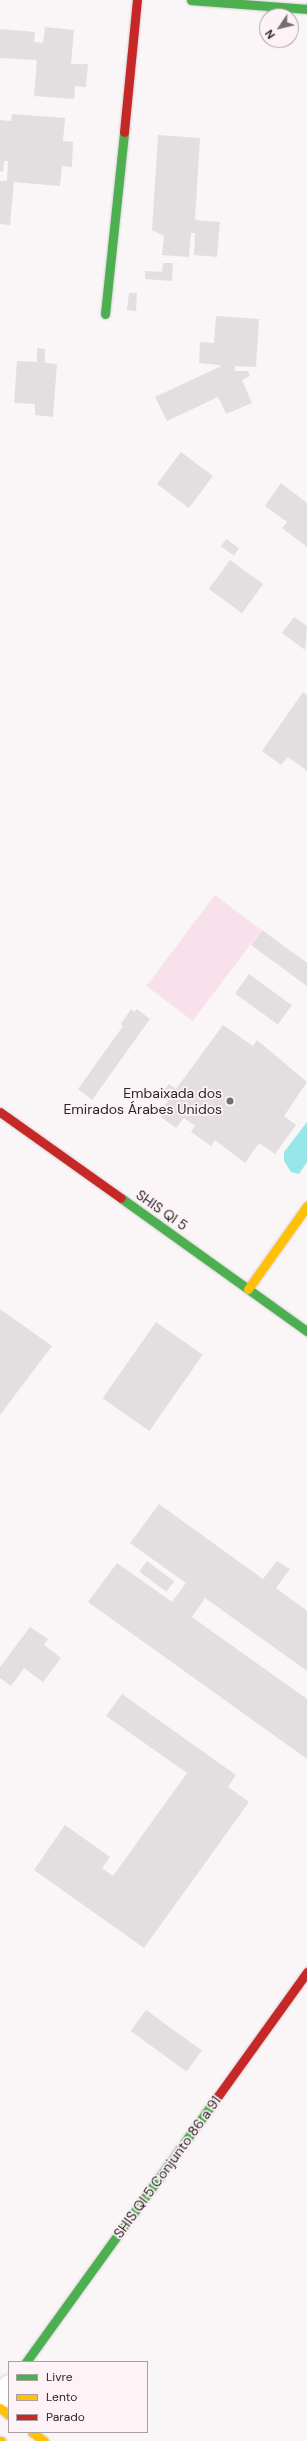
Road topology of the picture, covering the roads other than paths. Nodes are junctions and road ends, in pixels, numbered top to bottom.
1 (137, 0) edge
2 (191, 0) edge
3 (307, 10) edge
4 (105, 314) dead end
5 (0, 1112) edge
6 (307, 1206) edge
7 (248, 1289) junction
8 (307, 1330) edge
9 (307, 1972) edge
10 (27, 2361) edge
11 (8, 2387) edge
12 (0, 2398) edge
13 (0, 2408) edge
14 (8, 2414) edge
15 (33, 2433) edge
16 (44, 2441) edge

1 - 4 street
2 - 3 street
5 - 7 street, SHIS QI 5
6 - 7 street
7 - 8 street, SHIS QI 5
9 - 10 street, SHIS QI 5 Conjunto 86 a 91
11 - 12 street
13 - 14 street
15 - 16 street

